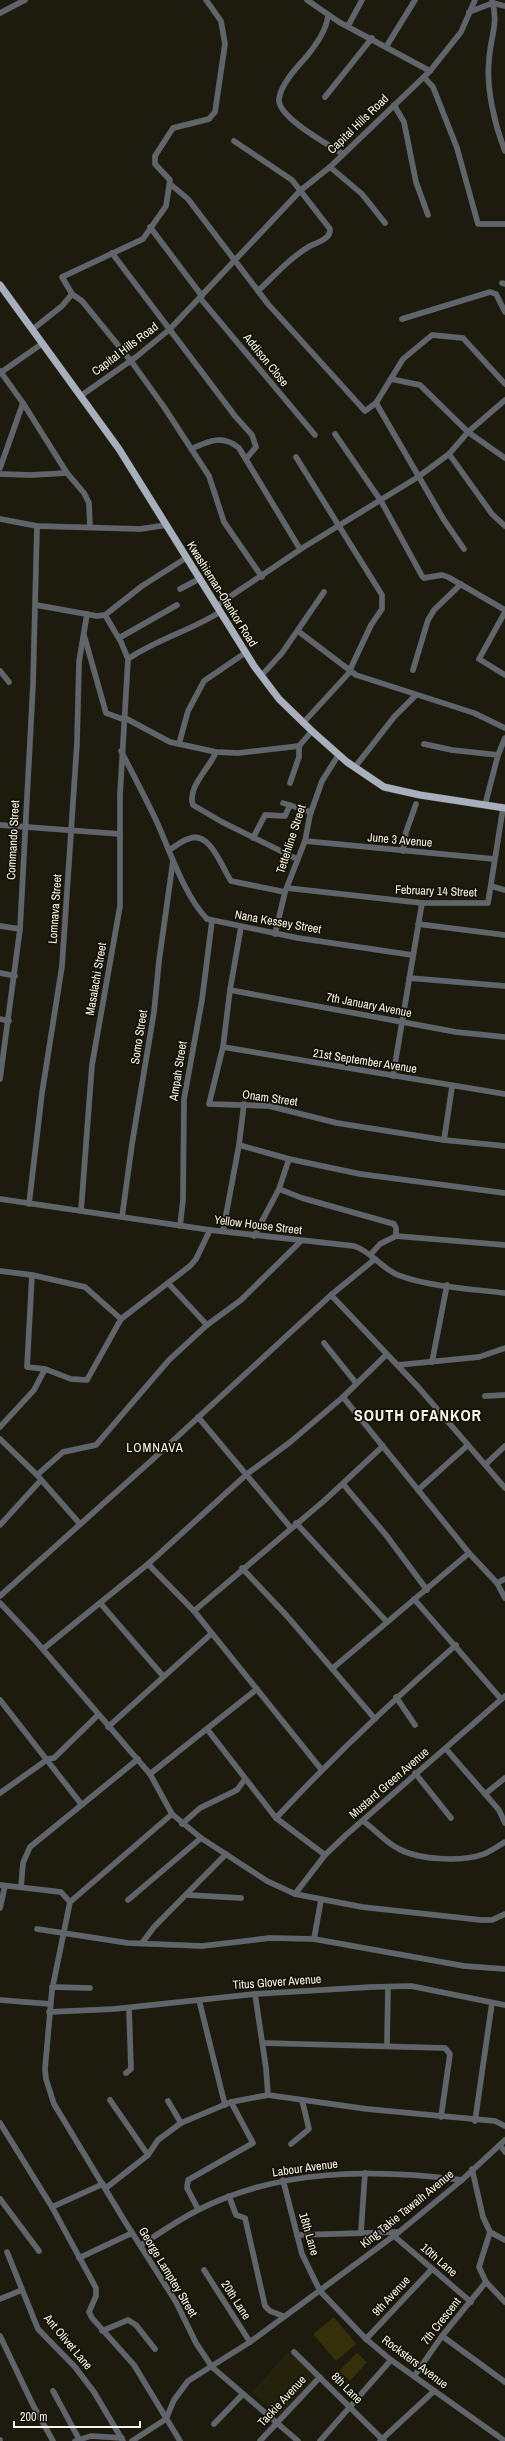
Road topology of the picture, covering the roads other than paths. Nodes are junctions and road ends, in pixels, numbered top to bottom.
1 (25, 0) edge
2 (206, 0) edge
3 (307, 0) edge
4 (362, 0) edge
5 (415, 0) edge
6 (475, 0) edge
7 (492, 1) edge
8 (505, 6) edge
9 (0, 12) edge
10 (469, 12) junction
11 (328, 16) junction
12 (348, 26) junction
13 (372, 38) junction
14 (386, 47) junction
15 (430, 71) junction
16 (424, 77) junction
17 (325, 97) dead end
18 (394, 104) junction
19 (234, 141) dead end
20 (505, 151) edge
21 (343, 154) junction
22 (330, 167) junction
23 (170, 184) junction
24 (301, 190) junction
25 (428, 215) dead end
26 (385, 222) dead end
27 (505, 224) edge
28 (150, 227) junction
29 (112, 254) junction
30 (235, 261) junction
31 (0, 285) edge
32 (258, 291) junction
33 (72, 294) junction
34 (201, 297) junction
35 (505, 312) edge
36 (402, 319) dead end
37 (33, 329) junction
38 (170, 329) junction
39 (43, 343) junction
40 (131, 361) junction
41 (0, 372) edge
42 (391, 379) junction
43 (505, 384) edge
44 (82, 395) junction
45 (505, 400) edge
46 (23, 403) junction
47 (376, 403) junction
48 (468, 432) junction
49 (335, 434) dead end
50 (315, 435) dead end
51 (192, 449) junction
52 (449, 454) junction
53 (296, 457) dead end
54 (505, 458) edge
55 (246, 459) junction
56 (0, 468) edge
57 (67, 473) junction
58 (0, 474) edge
59 (418, 477) junction
60 (381, 501) junction
61 (0, 519) edge
62 (167, 525) junction
63 (37, 526) junction
64 (339, 526) junction
65 (505, 526) edge
66 (90, 527) junction
67 (300, 549) junction
68 (464, 549) dead end
69 (186, 558) junction
70 (262, 577) junction
71 (200, 579) junction
72 (461, 584) junction
73 (180, 589) dead end
74 (324, 592) dead end
75 (36, 605) junction
76 (177, 605) dead end
77 (218, 609) junction
78 (505, 611) edge
79 (87, 614) junction
80 (105, 615) junction
81 (298, 631) junction
82 (83, 632) junction
83 (119, 638) junction
84 (246, 653) junction
85 (128, 659) junction
86 (350, 670) junction
87 (413, 670) dead end
88 (0, 671) edge
89 (505, 675) edge
90 (261, 676) junction
91 (9, 682) dead end
92 (416, 696) junction
93 (125, 719) junction
94 (303, 723) junction
95 (505, 728) edge
96 (312, 731) junction
97 (505, 738) edge
98 (179, 744) junction
99 (424, 744) dead end
100 (299, 746) junction
101 (121, 751) junction
102 (216, 752) junction
103 (339, 754) junction
104 (498, 755) junction
105 (355, 767) junction
106 (290, 783) dead end
107 (282, 803) dead end
108 (416, 804) dead end
109 (290, 805) junction
110 (485, 805) junction
111 (504, 808) edge
112 (311, 812) junction
113 (0, 825) edge
114 (24, 826) junction
115 (71, 829) junction
116 (120, 834) junction
117 (253, 838) junction
118 (305, 841) junction
119 (169, 850) junction
120 (402, 851) junction
121 (297, 859) junction
122 (494, 859) junction
123 (173, 860) junction
124 (491, 886) junction
125 (286, 890) junction
126 (505, 890) edge
127 (422, 903) junction
128 (212, 921) junction
129 (418, 924) junction
130 (0, 926) edge
131 (241, 927) junction
132 (20, 929) junction
133 (275, 934) junction
134 (505, 936) edge
135 (412, 955) junction
136 (0, 973) edge
137 (15, 976) junction
138 (409, 978) junction
139 (505, 986) edge
140 (230, 990) junction
141 (0, 1019) edge
142 (9, 1021) junction
143 (403, 1023) junction
144 (505, 1037) edge
145 (223, 1048) junction
146 (393, 1076) junction
147 (0, 1079) edge
148 (452, 1087) junction
149 (505, 1094) edge
150 (244, 1104) junction
151 (444, 1140) junction
152 (239, 1144) junction
153 (505, 1146) edge
154 (288, 1159) junction
155 (279, 1189) junction
156 (505, 1193) edge
157 (0, 1199) edge
158 (29, 1204) junction
159 (80, 1211) junction
160 (122, 1216) junction
161 (180, 1226) junction
162 (210, 1230) junction
163 (223, 1231) junction
164 (254, 1236) junction
165 (396, 1236) junction
166 (301, 1241) junction
167 (505, 1245) edge
168 (371, 1254) junction
169 (375, 1259) junction
170 (0, 1271) edge
171 (32, 1275) junction
172 (168, 1283) junction
173 (447, 1286) junction
174 (505, 1293) edge
175 (331, 1295) junction
176 (121, 1319) junction
177 (207, 1325) junction
178 (324, 1343) dead end
179 (505, 1348) edge
180 (386, 1355) junction
181 (432, 1362) junction
182 (398, 1365) junction
183 (45, 1369) junction
184 (356, 1383) junction
185 (505, 1395) edge
186 (485, 1396) dead end
187 (343, 1397) junction
188 (198, 1417) junction
189 (0, 1426) edge
190 (0, 1439) edge
191 (468, 1445) junction
192 (383, 1446) junction
193 (505, 1446) edge
194 (486, 1464) junction
195 (247, 1474) junction
196 (39, 1477) junction
197 (343, 1484) junction
198 (505, 1488) edge
199 (418, 1490) junction
200 (296, 1523) junction
201 (80, 1524) junction
202 (0, 1525) edge
203 (291, 1528) junction
204 (469, 1553) junction
205 (148, 1564) junction
206 (242, 1568) junction
207 (505, 1579) edge
208 (497, 1584) junction
209 (427, 1590) junction
210 (0, 1596) edge
211 (505, 1598) edge
212 (414, 1599) junction
213 (0, 1603) edge
214 (101, 1604) junction
215 (194, 1611) junction
216 (387, 1622) junction
217 (211, 1634) junction
218 (456, 1645) junction
219 (42, 1649) junction
220 (333, 1668) junction
221 (163, 1676) junction
222 (257, 1689) junction
223 (396, 1697) junction
224 (503, 1697) edge
225 (0, 1700) edge
226 (98, 1715) junction
227 (375, 1719) junction
228 (415, 1725) dead end
229 (108, 1726) junction
230 (207, 1730) junction
231 (446, 1749) junction
232 (48, 1759) junction
233 (138, 1759) junction
234 (321, 1769) junction
235 (150, 1774) junction
236 (415, 1774) junction
237 (505, 1778) edge
238 (245, 1779) junction
239 (0, 1792) edge
240 (485, 1794) junction
241 (82, 1805) junction
242 (172, 1814) junction
243 (276, 1818) junction
244 (451, 1818) dead end
245 (363, 1820) junction
246 (505, 1823) edge
247 (182, 1824) junction
248 (201, 1838) junction
249 (505, 1842) edge
250 (226, 1854) junction
251 (325, 1855) junction
252 (3, 1885) edge
253 (21, 1886) junction
254 (295, 1894) junction
255 (188, 1895) junction
256 (241, 1898) dead end
257 (128, 1900) dead end
258 (321, 1900) junction
259 (70, 1902) junction
260 (0, 1908) edge
261 (505, 1914) edge
262 (37, 1929) dead end
263 (65, 1934) junction
264 (314, 1940) junction
265 (142, 1943) junction
266 (505, 1969) edge
267 (388, 1986) junction
268 (52, 1987) junction
269 (90, 1988) dead end
270 (255, 1994) junction
271 (0, 2000) edge
272 (199, 2000) junction
273 (492, 2003) junction
274 (50, 2004) junction
275 (505, 2005) edge
276 (129, 2008) junction
277 (49, 2012) junction
278 (263, 2043) junction
279 (387, 2046) junction
280 (126, 2073) dead end
281 (268, 2094) junction
282 (110, 2100) dead end
283 (302, 2100) junction
284 (168, 2101) dead end
285 (231, 2102) junction
286 (225, 2105) junction
287 (441, 2117) junction
288 (475, 2121) junction
289 (0, 2123) edge
290 (181, 2123) junction
291 (505, 2126) edge
292 (503, 2143) edge
293 (291, 2144) dead end
294 (505, 2152) edge
295 (148, 2155) junction
296 (472, 2169) junction
297 (365, 2173) junction
298 (282, 2180) junction
299 (462, 2180) junction
300 (104, 2186) junction
301 (229, 2196) junction
302 (0, 2199) edge
303 (52, 2207) junction
304 (198, 2210) junction
305 (361, 2232) junction
306 (490, 2232) junction
307 (132, 2233) junction
308 (396, 2234) junction
309 (297, 2235) junction
310 (505, 2240) edge
311 (141, 2245) junction
312 (39, 2250) dead end
313 (7, 2252) dead end
314 (79, 2258) junction
315 (432, 2269) junction
316 (204, 2270) dead end
317 (486, 2282) junction
318 (22, 2290) junction
319 (320, 2291) junction
320 (0, 2299) edge
321 (470, 2302) junction
322 (505, 2302) edge
323 (283, 2316) junction
324 (102, 2331) junction
325 (0, 2336) edge
326 (442, 2336) junction
327 (366, 2339) junction
328 (250, 2342) junction
329 (155, 2348) dead end
330 (294, 2352) dead end
331 (391, 2360) junction
332 (212, 2367) junction
333 (415, 2375) junction
334 (320, 2376) junction
335 (505, 2382) edge
336 (53, 2391) dead end
337 (434, 2391) junction
338 (242, 2394) junction
339 (351, 2407) junction
340 (166, 2419) junction
341 (277, 2423) junction
342 (214, 2424) dead end
343 (122, 2439) edge
344 (77, 2440) edge
345 (382, 2440) edge
346 (53, 2441) edge
347 (132, 2441) edge
348 (180, 2441) edge
349 (260, 2441) edge
350 (298, 2441) edge
351 (320, 2441) edge
352 (505, 2441) edge

1 - 9 street
2 - 23 street
3 - 11 street
4 - 12 street
5 - 14 street
6 - 10 street, Capital Hills Road
7 - 8 street
7 - 10 street
7 - 20 street
10 - 15 street, Capital Hills Road
11 - 12 street
11 - 21 street
12 - 13 street
13 - 14 street
13 - 17 street
14 - 15 street
15 - 16 street, Capital Hills Road
16 - 18 street, Capital Hills Road
16 - 27 street
18 - 21 street, Capital Hills Road
18 - 25 street
19 - 24 street
21 - 22 street, Capital Hills Road
22 - 24 street, Capital Hills Road
22 - 26 street
23 - 28 street
23 - 30 street
24 - 30 street, Capital Hills Road
24 - 32 street
28 - 29 street
28 - 34 street, Addison Close
29 - 33 street
29 - 38 street
30 - 32 street
30 - 34 street, Capital Hills Road
31 - 37 main road, Kwashieman-Ofankor Road
32 - 47 street
33 - 37 street
33 - 40 street
34 - 38 street, Capital Hills Road
34 - 50 street, Addison Close
35 - 36 street
37 - 39 main road, Kwashieman-Ofankor Road
38 - 40 street, Capital Hills Road
38 - 55 street
39 - 41 street
39 - 44 main road, Kwashieman-Ofankor Road
40 - 44 street, Capital Hills Road
40 - 51 street
41 - 46 street
42 - 43 street
42 - 47 street
42 - 48 street
44 - 62 main road, Kwashieman-Ofankor Road
45 - 48 street
46 - 56 street
46 - 57 street
47 - 59 street
48 - 52 street
48 - 54 street
49 - 60 street
51 - 55 street
51 - 70 street
52 - 59 street
52 - 65 street
53 - 64 street
55 - 67 street
57 - 58 street
57 - 66 street
59 - 60 street
59 - 68 street
60 - 64 street
60 - 72 street
61 - 63 street
62 - 66 street
62 - 69 main road, Kwashieman-Ofankor Road
63 - 66 street
63 - 75 street, Commando Street
64 - 67 street
64 - 86 street
67 - 70 street
69 - 71 main road, Kwashieman-Ofankor Road
69 - 80 street
70 - 77 street
71 - 73 street
71 - 77 main road, Kwashieman-Ofankor Road
72 - 78 street
72 - 87 street
74 - 81 street
75 - 79 street
75 - 114 street, Commando Street
76 - 83 street
77 - 84 main road, Kwashieman-Ofankor Road
77 - 85 street
78 - 89 street
79 - 80 street
79 - 82 street, Lomnava Street
80 - 83 street
81 - 86 street
81 - 90 street
82 - 93 street
82 - 115 street, Lomnava Street
83 - 85 street
84 - 90 main road, Kwashieman-Ofankor Road
84 - 98 street
85 - 93 street, Masalachi Street
86 - 92 street
86 - 94 street
88 - 91 street
90 - 94 main road, Kwashieman-Ofankor Road
92 - 95 street
92 - 105 street
93 - 98 street
93 - 101 street, Masalachi Street
94 - 96 main road, Kwashieman-Ofankor Road
96 - 100 street
96 - 103 main road, Kwashieman-Ofankor Road
97 - 104 street
98 - 102 street
99 - 104 street
100 - 102 street
100 - 106 street
101 - 116 street, Masalachi Street
101 - 119 street
102 - 117 street
103 - 105 main road, Kwashieman-Ofankor Road
103 - 112 street, Tettehline Street
104 - 110 street
105 - 110 main road, Kwashieman-Ofankor Road
107 - 109 street
108 - 120 street
109 - 112 street
109 - 117 street
110 - 111 main road, Kwashieman-Ofankor Road
111 - 122 street, February 14 Street
112 - 118 street, Tettehline Street
113 - 114 street
114 - 115 street
114 - 132 street, Commando Street
115 - 116 street
115 - 158 street, Lomnava Street
116 - 159 street, Masalachi Street
117 - 121 street
118 - 120 street, June 3 Avenue
118 - 121 street, Tettehline Street
119 - 123 street
119 - 125 street, February 14 Street
120 - 122 street, June 3 Avenue
121 - 125 street, Tettehline Street
122 - 124 street, February 14 Street
123 - 128 street
123 - 160 street, Somo Street
124 - 126 street
124 - 127 street, February 14 Street
125 - 127 street, February 14 Street
125 - 133 street, Tettehline Street
127 - 129 street
128 - 131 street, Nana Kessey Street
128 - 161 street, Ampah Street
129 - 134 street
129 - 135 street
130 - 132 street
131 - 133 street, Nana Kessey Street
131 - 140 street, Onam Street
132 - 137 street, Commando Street
133 - 135 street, Nana Kessey Street
135 - 138 street
136 - 137 street
137 - 142 street, Commando Street
138 - 139 street
138 - 143 street
140 - 143 street, 7th January Avenue
140 - 145 street, Onam Street
141 - 142 street
142 - 147 street, Commando Street
143 - 144 street, 7th January Avenue
143 - 146 street
145 - 146 street, 21st September Avenue
145 - 150 street, Onam Street
146 - 148 street, 21st September Avenue
148 - 149 street, 21st September Avenue
148 - 151 street
150 - 151 street, Onam Street
150 - 152 street
151 - 153 street, Onam Street
152 - 154 street
152 - 163 street
154 - 155 street
154 - 156 street
155 - 164 street
155 - 165 street
157 - 158 street, Yellow House Street
158 - 159 street, Yellow House Street
159 - 160 street, Yellow House Street
160 - 161 street, Yellow House Street
161 - 162 street, Yellow House Street
162 - 163 street, Yellow House Street
162 - 172 street
163 - 164 street, Yellow House Street
164 - 166 street, Yellow House Street
165 - 167 street
165 - 168 street
166 - 168 street, Yellow House Street
166 - 177 street
168 - 169 street, Yellow House Street
169 - 173 street, Yellow House Street
169 - 175 street
170 - 171 street
171 - 176 street
171 - 183 street
172 - 176 street
172 - 177 street
173 - 174 street, Yellow House Street
173 - 181 street
175 - 180 street
175 - 188 street
176 - 183 street
177 - 196 street
178 - 184 street
179 - 181 street
180 - 182 street
180 - 184 street
181 - 182 street
182 - 191 street
183 - 189 street
184 - 187 street
185 - 186 street
187 - 192 street
187 - 195 street
188 - 195 street
188 - 201 street
190 - 196 street
191 - 194 street
191 - 199 street
192 - 197 street
192 - 199 street
193 - 194 street
194 - 198 street
195 - 203 street
195 - 205 street
196 - 201 street
196 - 202 street
197 - 200 street
197 - 209 street
199 - 204 street
200 - 203 street
200 - 216 street
201 - 210 street
203 - 206 street
204 - 208 street
204 - 209 street
205 - 214 street
205 - 215 street
206 - 215 street
206 - 220 street
207 - 208 street
208 - 211 street
209 - 212 street
212 - 216 street
212 - 218 street
213 - 219 street
214 - 219 street
214 - 221 street
215 - 217 street
216 - 220 street
217 - 221 street
217 - 222 street
218 - 223 street
218 - 224 street
219 - 226 street
220 - 227 street
221 - 229 street
222 - 230 street
222 - 234 street
223 - 227 street
223 - 228 street
224 - 231 street, Mustard Green Avenue
225 - 232 street
226 - 229 street
226 - 232 street
227 - 234 street
229 - 233 street
230 - 235 street
230 - 238 street
231 - 236 street, Mustard Green Avenue
231 - 240 street
232 - 239 street
232 - 241 street
233 - 235 street
233 - 241 street
234 - 243 street
235 - 242 street
236 - 244 street
236 - 245 street, Mustard Green Avenue
237 - 240 street
238 - 243 street
238 - 247 street
240 - 246 street
241 - 253 street
242 - 247 street
242 - 259 street
243 - 251 street
245 - 249 street
245 - 251 street, Mustard Green Avenue
247 - 248 street
248 - 250 street
248 - 257 street
250 - 254 street
250 - 255 street
251 - 254 street, Mustard Green Avenue
252 - 253 street
252 - 260 street
253 - 259 street
254 - 258 street
255 - 256 street
255 - 265 street
258 - 261 street
258 - 264 street
259 - 263 street, George Lamptey Street
262 - 263 street
263 - 265 street
263 - 268 street, George Lamptey Street
264 - 265 street
264 - 266 street
267 - 270 street, Titus Glover Avenue
267 - 273 street, Titus Glover Avenue
267 - 279 street
268 - 269 street
268 - 274 street, George Lamptey Street
270 - 272 street, Titus Glover Avenue
270 - 278 street
271 - 274 street
272 - 276 street, Titus Glover Avenue
272 - 286 street
273 - 275 street, Titus Glover Avenue
273 - 288 street
274 - 277 street, George Lamptey Street
276 - 277 street, Titus Glover Avenue
276 - 280 street
277 - 300 street, George Lamptey Street
278 - 279 street
278 - 281 street
279 - 287 street
281 - 283 street
281 - 285 street
282 - 295 street
283 - 287 street
283 - 293 street
284 - 290 street
285 - 286 street
285 - 304 street
286 - 290 street
287 - 288 street
288 - 291 street
289 - 303 street
290 - 295 street
292 - 294 street
292 - 296 street, King Takie Tawaih Avenue
295 - 300 street
296 - 299 street, King Takie Tawaih Avenue
296 - 306 street
297 - 298 street, Labour Avenue
297 - 299 street, Labour Avenue
297 - 305 street
298 - 301 street, Labour Avenue
298 - 309 street, 18th Lane
299 - 308 street, King Takie Tawaih Avenue
300 - 303 street
300 - 307 street, George Lamptey Street
301 - 304 street, Labour Avenue
301 - 323 street
302 - 312 street
303 - 314 street
304 - 311 street, Labour Avenue
305 - 308 street
305 - 309 street
306 - 310 street
306 - 317 street
307 - 311 street, George Lamptey Street
307 - 314 street
308 - 315 street, 10th Lane
308 - 319 street, King Takie Tawaih Avenue
309 - 319 street, 18th Lane
311 - 332 street, George Lamptey Street
313 - 318 street, Ant Olivet Lane
314 - 324 street
315 - 321 street, 10th Lane
315 - 327 street, 9th Avenue
316 - 328 street, 20th Lane
317 - 321 street, 7th Crescent
317 - 322 street
318 - 320 street
318 - 343 street, Ant Olivet Lane
319 - 323 street, King Takie Tawaih Avenue
319 - 327 street, Rocksters Avenue
321 - 326 street, 7th Crescent
323 - 328 street, King Takie Tawaih Avenue
324 - 329 street
324 - 340 street
325 - 346 street
326 - 333 street, 7th Crescent
326 - 335 street
327 - 331 street, Rocksters Avenue
328 - 332 street, King Takie Tawaih Avenue
330 - 334 street, 8th Lane
331 - 333 street, Rocksters Avenue
331 - 339 street
332 - 338 street, George Lamptey Street
332 - 340 street, King Takie Tawaih Avenue
333 - 337 street, Rocksters Avenue
334 - 339 street, 8th Lane
334 - 341 street, Tackie Avenue
336 - 344 street
337 - 345 street
337 - 352 street, Rocksters Avenue
338 - 341 street, George Lamptey Street
338 - 342 street
339 - 345 street, 8th Lane
339 - 351 street
340 - 347 street
340 - 348 street
341 - 349 street, Tackie Avenue
341 - 350 street, George Lamptey Street
343 - 344 street

